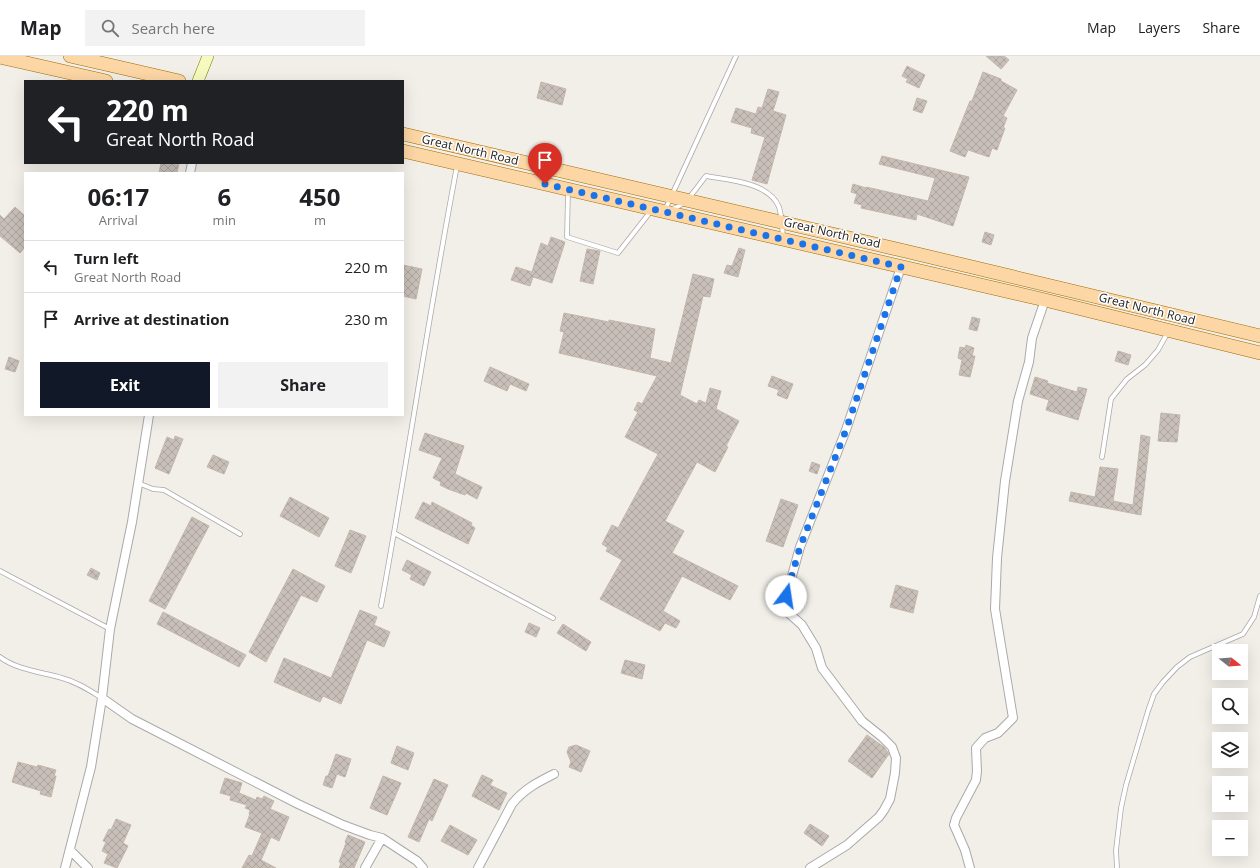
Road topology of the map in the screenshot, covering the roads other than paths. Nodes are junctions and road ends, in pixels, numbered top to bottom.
1 (70, 56) edge
2 (208, 56) edge
3 (736, 56) edge
4 (0, 57) edge
5 (23, 59) edge
6 (102, 80) edge
7 (175, 80) edge
8 (198, 80) edge
9 (404, 134) edge
10 (404, 151) edge
11 (457, 164) junction
12 (568, 189) junction
13 (671, 196) junction
14 (686, 200) junction
15 (658, 210) junction
16 (781, 222) junction
17 (783, 239) junction
18 (901, 267) junction
19 (1045, 300) junction
20 (1168, 331) junction
21 (1260, 336) edge
22 (1260, 353) edge
23 (149, 416) edge
24 (1102, 457) dead end
25 (138, 483) junction
26 (394, 533) junction
27 (240, 534) dead end
28 (0, 571) edge
29 (1260, 596) edge
30 (381, 606) dead end
31 (553, 618) dead end
32 (110, 629) junction
33 (0, 657) edge
34 (102, 698) junction
35 (554, 774) dead end
36 (382, 838) junction
37 (70, 850) junction
38 (65, 868) edge
39 (88, 868) edge
40 (365, 868) edge
41 (423, 868) edge
42 (478, 868) edge
43 (810, 868) edge
44 (970, 868) edge
45 (1117, 868) edge

1 - 7 main road
2 - 8 street
3 - 13 lane
4 - 5 main road
5 - 6 main road
9 - 13 main road, Great North Road
10 - 11 main road, Great North Road
11 - 12 main road, Great North Road
11 - 26 lane
12 - 15 main road, Great North Road
12 - 15 lane
13 - 14 main road, Great North Road
13 - 15 lane
14 - 15 lane
14 - 16 main road, Great North Road
14 - 16 lane
15 - 17 main road, Great North Road
16 - 17 lane
16 - 21 main road, Great North Road
17 - 18 main road, Great North Road
18 - 19 main road, Great North Road
18 - 43 street
19 - 20 main road, Great North Road
19 - 44 street
20 - 22 main road, Great North Road
20 - 24 lane
23 - 25 street
25 - 27 lane
25 - 32 street
26 - 30 lane
26 - 31 lane
28 - 32 lane
29 - 45 lane
32 - 34 street
33 - 34 lane
34 - 36 street
34 - 37 street
35 - 42 street
36 - 40 street
36 - 41 street
37 - 38 street
37 - 39 street

